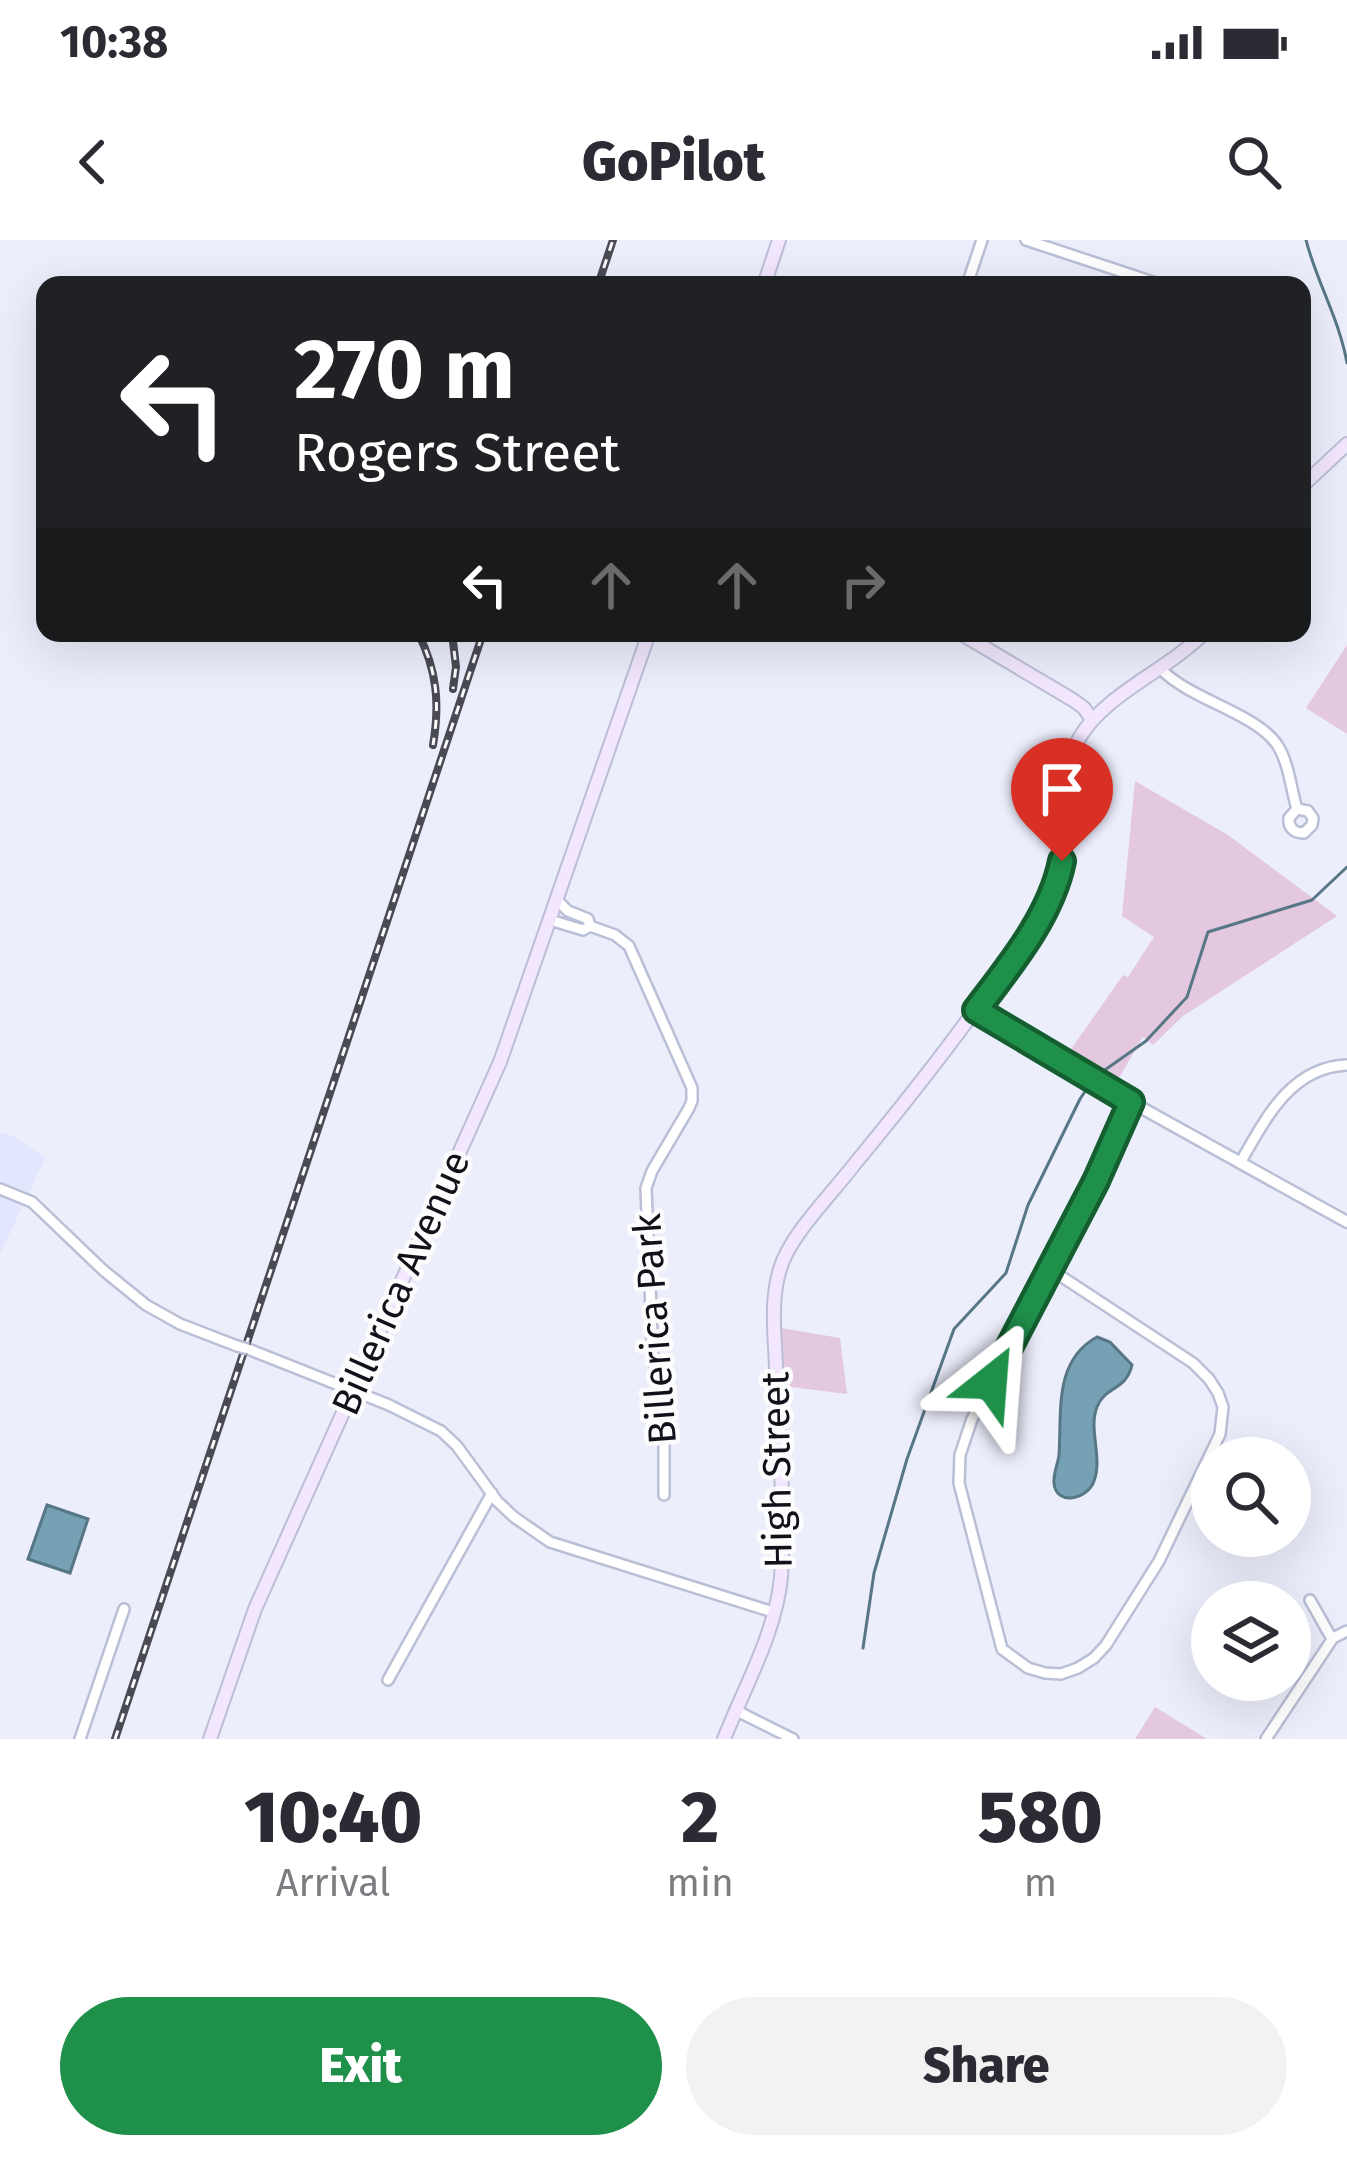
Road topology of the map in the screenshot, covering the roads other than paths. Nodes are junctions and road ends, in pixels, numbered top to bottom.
1 (779, 240) edge
2 (982, 240) edge
3 (1026, 240) edge
4 (767, 276) edge
5 (971, 276) edge
6 (1135, 276) edge
7 (1347, 444) edge
8 (1311, 478) edge
9 (646, 642) edge
10 (974, 642) edge
11 (1195, 642) edge
12 (1161, 669) junction
13 (1091, 720) junction
14 (1297, 809) dead end
15 (557, 900) junction
16 (550, 920) junction
17 (590, 926) junction
18 (976, 1010) junction
19 (1347, 1065) edge
20 (1131, 1102) junction
21 (1240, 1163) junction
22 (0, 1189) edge
23 (1347, 1222) edge
24 (1051, 1269) junction
25 (352, 1390) junction
26 (491, 1493) junction
27 (664, 1495) dead end
28 (1311, 1602) edge
29 (124, 1609) dead end
30 (773, 1612) junction
31 (1347, 1631) edge
32 (1332, 1639) junction
33 (388, 1680) dead end
34 (736, 1710) junction
35 (80, 1739) edge
36 (210, 1739) edge
37 (724, 1739) edge
38 (793, 1739) edge
39 (1266, 1739) edge

1 - 4 main road
2 - 5 street
3 - 6 street
7 - 8 main road
9 - 15 main road, Billerica Avenue
10 - 13 main road
11 - 12 main road
12 - 13 main road
12 - 14 street
13 - 18 main road
15 - 16 main road, Billerica Avenue
15 - 17 street, Billerica Park
16 - 17 street, Billerica Park
16 - 25 main road, Billerica Avenue
17 - 27 street, Billerica Park
18 - 20 street
18 - 30 main road, High Street
19 - 21 street
20 - 21 street
20 - 24 street
21 - 23 street
22 - 25 street
24 - 24 street
25 - 26 street
25 - 36 main road, Billerica Avenue
26 - 30 street
26 - 33 street
28 - 32 street
29 - 35 street
30 - 34 main road, High Street
31 - 32 street
32 - 39 street
34 - 37 main road, High Street
34 - 38 street

